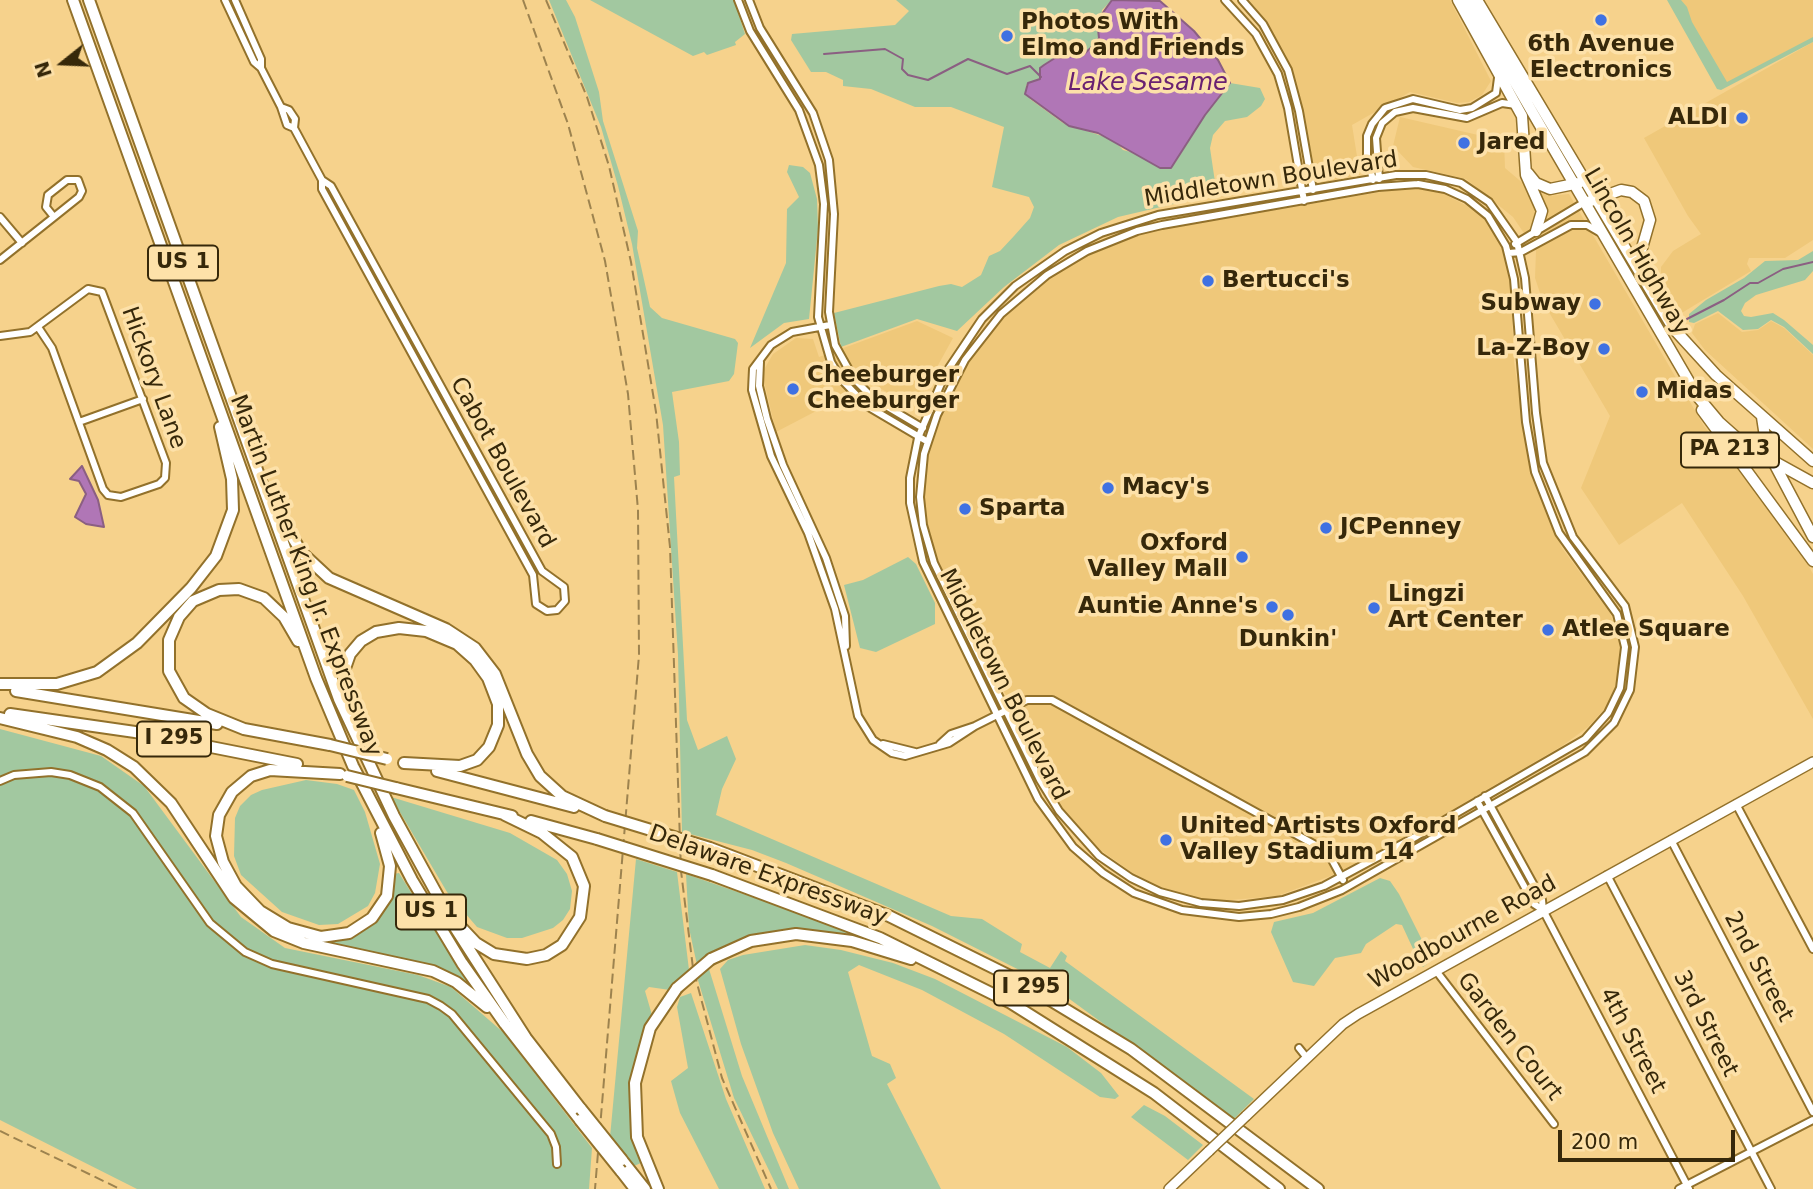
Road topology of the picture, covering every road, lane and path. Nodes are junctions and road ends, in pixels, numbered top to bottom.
1 (73, 0) edge
2 (89, 0) edge
3 (97, 0) edge
4 (225, 0) edge
5 (235, 0) edge
6 (738, 0) edge
7 (749, 0) edge
8 (1225, 0) edge
9 (1242, 0) edge
10 (1458, 0) edge
11 (1467, 0) edge
12 (1477, 0) edge
13 (111, 60) junction
14 (261, 68) junction
15 (1498, 74) junction
16 (1516, 105) junction
17 (1525, 167) junction
18 (1380, 177) junction
19 (1371, 178) junction
20 (322, 180) junction
21 (1579, 183) junction
22 (1378, 187) junction
23 (1313, 188) junction
24 (1302, 190) junction
25 (1314, 199) junction
26 (1304, 201) junction
27 (1590, 201) junction
28 (0, 217) edge
29 (54, 217) junction
30 (1535, 231) junction
31 (1606, 238) junction
32 (1517, 242) junction
33 (22, 243) junction
34 (1521, 252) junction
35 (1509, 253) junction
36 (0, 260) edge
37 (1646, 286) junction
38 (830, 325) junction
39 (38, 327) junction
40 (820, 327) junction
41 (0, 336) edge
42 (209, 380) junction
43 (1689, 384) junction
44 (143, 399) junction
45 (1762, 417) junction
46 (79, 422) junction
47 (922, 427) junction
48 (931, 432) junction
49 (918, 438) junction
50 (928, 442) junction
51 (1773, 461) junction
52 (1813, 461) edge
53 (256, 465) junction
54 (1813, 483) edge
55 (1813, 537) edge
56 (1811, 556) edge
57 (316, 678) junction
58 (0, 686) edge
59 (1006, 710) junction
60 (0, 715) edge
61 (997, 715) junction
62 (244, 729) junction
63 (353, 729) junction
64 (1813, 762) edge
65 (404, 763) junction
66 (343, 775) junction
67 (0, 781) edge
68 (366, 795) junction
69 (1485, 796) junction
70 (1477, 801) junction
71 (1736, 804) junction
72 (1489, 807) junction
73 (1482, 811) junction
74 (594, 813) junction
75 (505, 815) junction
76 (1671, 840) junction
77 (1607, 875) junction
78 (1342, 878) junction
79 (1345, 889) junction
80 (440, 901) junction
81 (1543, 910) junction
82 (1813, 949) edge
83 (1437, 972) junction
84 (968, 980) junction
85 (505, 1024) junction
86 (1299, 1048) dead end
87 (1307, 1058) junction
88 (1813, 1112) edge
89 (581, 1115) junction
90 (1813, 1119) edge
91 (1554, 1124) dead end
92 (1751, 1152) junction
93 (557, 1164) dead end
94 (621, 1165) junction
95 (1688, 1187) edge
96 (635, 1189) edge
97 (645, 1189) edge
98 (658, 1189) edge
99 (1169, 1189) edge
100 (1279, 1189) edge
101 (1318, 1189) edge
102 (1679, 1189) edge
103 (1771, 1189) edge

1 - 42 highway, Martin Luther King Jr. Expressway / US 1
2 - 13 highway, Martin Luther King Jr. Expressway / US 1
3 - 13 highway
4 - 14 street, Cabot Boulevard
5 - 14 street, Cabot Boulevard
6 - 40 street
7 - 38 street
8 - 24 street
9 - 23 street
10 - 15 main road
11 - 21 main road, Lincoln Highway
12 - 21 main road, Lincoln Highway
13 - 53 highway, Martin Luther King Jr. Expressway / US 1
14 - 20 street, Cabot Boulevard
15 - 16 main road
15 - 19 street
16 - 17 main road
16 - 18 street
17 - 21 main road
17 - 30 main road
18 - 19 street, Middletown Boulevard
18 - 22 street
18 - 32 street, Middletown Boulevard
19 - 22 street
19 - 23 street, Middletown Boulevard
20 - 20 street, Cabot Boulevard
21 - 27 main road, Lincoln Highway
22 - 25 street, Middletown Boulevard
22 - 35 street, Middletown Boulevard
23 - 24 street, Middletown Boulevard
23 - 25 street
24 - 26 street
24 - 47 street, Middletown Boulevard
25 - 26 street, Middletown Boulevard
26 - 48 street, Middletown Boulevard
27 - 30 street
27 - 31 main road, Lincoln Highway
27 - 37 main road, Lincoln Highway
27 - 37 main road
28 - 33 street
29 - 29 street
29 - 33 street
30 - 32 street
31 - 34 street
31 - 43 main road, Lincoln Highway
32 - 34 street, Middletown Boulevard
32 - 35 street
33 - 36 street
34 - 35 street
34 - 72 street, Middletown Boulevard
35 - 69 street, Middletown Boulevard
37 - 45 main road, Lincoln Highway
38 - 40 street
38 - 47 street
39 - 41 street, Hickory Lane
39 - 44 street, Hickory Lane
39 - 46 street, Hickory Lane
40 - 49 street
40 - 61 street
42 - 57 highway, Martin Luther King Jr. Expressway / US 1
42 - 58 highway
43 - 51 main road, Lincoln Highway
43 - 56 main road, PA 213
44 - 46 street
44 - 46 street, Hickory Lane
45 - 51 main road, PA 213
45 - 52 main road, Lincoln Highway
47 - 48 street
47 - 49 street, Middletown Boulevard
48 - 50 street, Middletown Boulevard
49 - 50 street
49 - 61 street, Middletown Boulevard
50 - 59 street, Middletown Boulevard
51 - 54 main road, Lincoln Highway
51 - 55 main road, PA 213
53 - 63 highway, Martin Luther King Jr. Expressway / US 1
53 - 74 highway
57 - 62 highway
57 - 68 highway, Martin Luther King Jr. Expressway / US 1
58 - 62 highway, I 295
59 - 61 street
59 - 78 street
59 - 78 street, Middletown Boulevard
60 - 66 highway, I 295
60 - 85 highway
61 - 79 street, Middletown Boulevard
62 - 65 highway, I 295, bridge
63 - 65 highway
63 - 80 highway, Martin Luther King Jr. Expressway / US 1
64 - 71 main road, Woodbourne Road
65 - 74 highway, I 295
66 - 68 highway
66 - 75 highway, Delaware Expressway / I 295, bridge
67 - 93 street
68 - 85 highway, Martin Luther King Jr. Expressway / US 1
69 - 70 street, Middletown Boulevard
69 - 72 street, 4th Street
70 - 73 street, 4th Street
70 - 78 street, Middletown Boulevard
71 - 76 main road, Woodbourne Road
71 - 82 street
72 - 73 street, Middletown Boulevard
72 - 81 street, 4th Street
73 - 79 street, Middletown Boulevard
73 - 81 street, 4th Street
74 - 101 highway, Delaware Expressway / I 295, bridge
75 - 80 highway
75 - 84 highway, Delaware Expressway / I 295, bridge
76 - 77 main road, Woodbourne Road
76 - 88 street, 2nd Street
77 - 81 main road, Woodbourne Road
77 - 92 street, 3rd Street
78 - 79 street
80 - 89 highway, Martin Luther King Jr. Expressway / US 1
81 - 83 main road, Woodbourne Road
81 - 95 street, 4th Street
83 - 87 main road, Woodbourne Road
83 - 91 street, Garden Court
84 - 98 highway, bridge
84 - 100 highway, Delaware Expressway / I 295
85 - 89 highway, Martin Luther King Jr. Expressway / US 1
86 - 87 street
87 - 99 main road, Woodbourne Road, bridge
89 - 94 highway, Martin Luther King Jr. Expressway / US 1, bridge
90 - 92 street
92 - 95 street
92 - 103 street, 3rd Street
94 - 96 highway, Martin Luther King Jr. Expressway / US 1
94 - 97 highway, Martin Luther King Jr. Expressway / US 1
95 - 102 street

